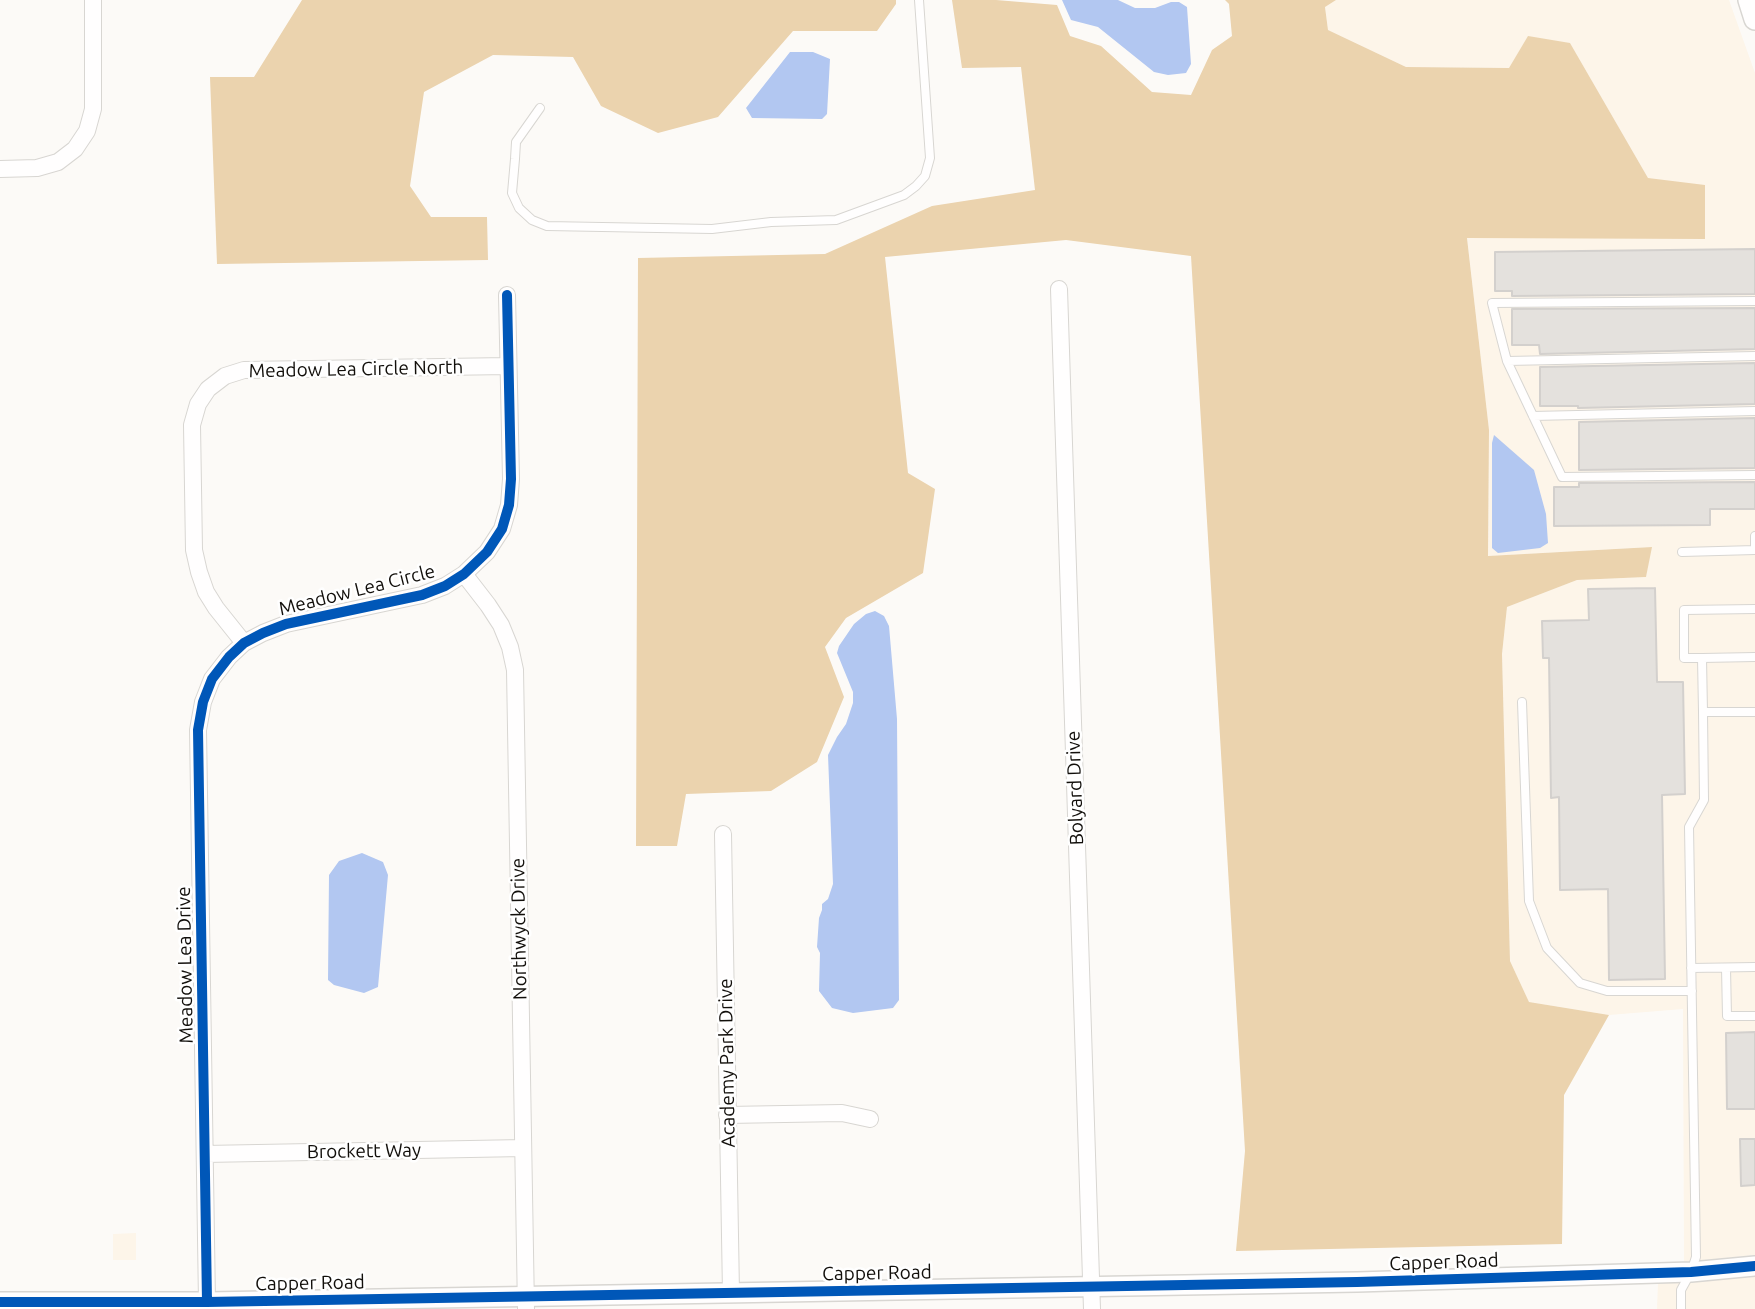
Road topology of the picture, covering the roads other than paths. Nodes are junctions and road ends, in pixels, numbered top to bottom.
1 (93, 0) edge
2 (919, 0) edge
3 (1749, 0) edge
4 (1755, 19) edge
5 (540, 108) dead end
6 (0, 169) edge
7 (1059, 289) dead end
8 (507, 295) dead end
9 (1755, 301) edge
10 (1755, 356) edge
11 (1507, 361) junction
12 (508, 366) junction
13 (1755, 411) edge
14 (1532, 416) junction
15 (1755, 475) edge
16 (1755, 537) edge
17 (1682, 552) dead end
18 (464, 574) junction
19 (1755, 608) edge
20 (244, 643) junction
21 (1755, 657) edge
22 (1702, 658) junction
23 (1521, 702) dead end
24 (1703, 712) junction
25 (1755, 712) edge
26 (723, 834) dead end
27 (1755, 967) edge
28 (1691, 968) junction
29 (1726, 968) junction
30 (1692, 991) junction
31 (1755, 1016) edge
32 (727, 1115) junction
33 (870, 1119) dead end
34 (523, 1148) junction
35 (205, 1154) junction
36 (1755, 1266) edge
37 (1691, 1272) junction
38 (1091, 1286) junction
39 (731, 1293) junction
40 (0, 1302) edge
41 (207, 1302) junction
42 (526, 1303) edge
43 (130, 1305) edge
44 (1092, 1309) edge
45 (1681, 1309) edge

1 - 6 street
2 - 5 lane
3 - 4 main road
7 - 38 street, Bolyard Drive
8 - 12 street
9 - 11 lane
10 - 11 lane
11 - 14 lane
12 - 18 street, Meadow Lea Circle
12 - 20 street, Meadow Lea Circle North
13 - 14 lane
14 - 15 lane
16 - 17 lane
18 - 20 street, Meadow Lea Circle
18 - 34 street, Northwyck Drive
19 - 22 lane
20 - 35 street, Meadow Lea Drive
21 - 22 lane
22 - 24 lane
23 - 30 lane
24 - 25 lane
24 - 28 lane
26 - 32 street, Academy Park Drive
27 - 29 lane
28 - 29 lane
28 - 30 lane
29 - 31 lane
30 - 37 lane
32 - 33 street
32 - 39 street, Academy Park Drive
34 - 35 street, Brockett Way
34 - 42 street, Northwyck Drive
35 - 41 street, Meadow Lea Drive
36 - 37 street, Capper Road
37 - 38 street, Capper Road
37 - 45 lane
38 - 39 street, Capper Road
38 - 44 street, Bolyard Drive
39 - 42 street, Capper Road
40 - 43 street, Capper Road
41 - 42 street, Capper Road
41 - 43 street, Capper Road

